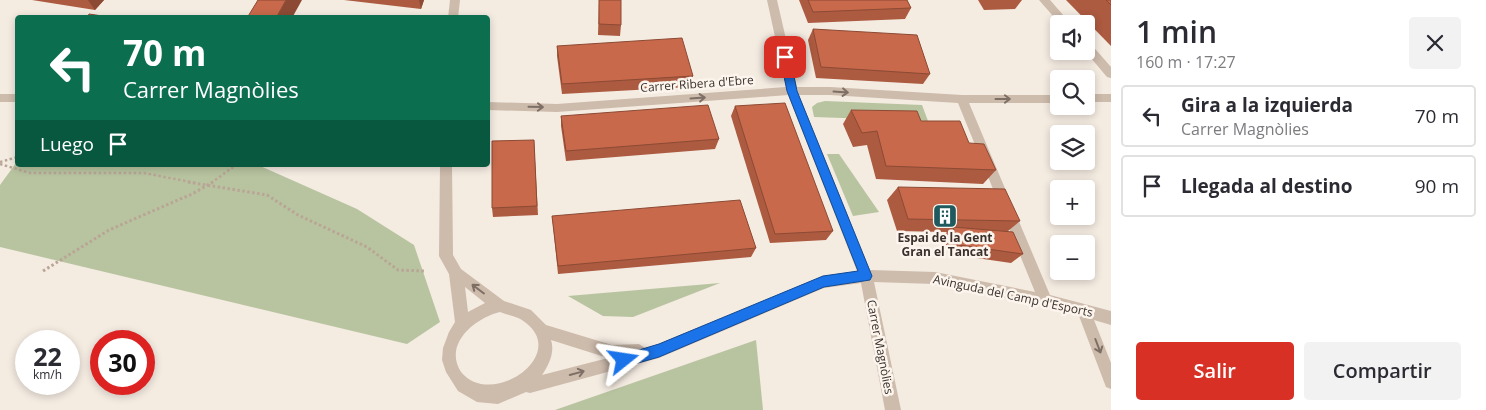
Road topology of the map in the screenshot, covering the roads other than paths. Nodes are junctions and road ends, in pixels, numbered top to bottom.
1 (455, 0) edge
2 (772, 0) edge
3 (1044, 0) edge
4 (453, 15) edge
5 (1058, 15) edge
6 (1095, 56) edge
7 (1111, 74) edge
8 (792, 91) junction
9 (0, 98) edge
10 (15, 98) edge
11 (1095, 98) edge
12 (1111, 98) edge
13 (1050, 99) edge
14 (962, 100) junction
15 (490, 106) edge
16 (446, 167) edge
17 (456, 273) junction
18 (866, 276) junction
19 (1045, 300) junction
20 (500, 306) junction
21 (1084, 310) junction
22 (1111, 318) edge
23 (462, 323) junction
24 (542, 330) junction
25 (659, 350) junction
26 (1111, 382) edge
27 (530, 386) junction
28 (496, 404) edge
29 (893, 410) edge

1 - 4 street
2 - 8 street, Carrer Magnòlies
3 - 5 street
6 - 7 street
8 -> 14 street, Carrer Ribera d'Ebre
15 -> 8 street, Carrer Ribera d'Ebre
8 - 18 street, Carrer Magnòlies
9 - 10 street
11 - 12 street
14 -> 13 street, Carrer Ribera d'Ebre
14 - 19 street
16 - 17 street
20 -> 17 street
17 - 23 street
18 - 19 street, Avinguda del Camp d'Esports
18 - 25 street, Avinguda del Camp d'Esports
18 - 29 street, Carrer Magnòlies
19 - 21 street, Avinguda del Camp d'Esports
20 - 23 street
20 - 24 street
21 - 22 street, Avinguda del Camp d'Esports
21 -> 26 street
23 - 28 street
24 - 25 street, Avinguda del Camp d'Esports
24 - 27 street
27 -> 25 street, Avinguda del Camp d'Esports
27 - 28 street

